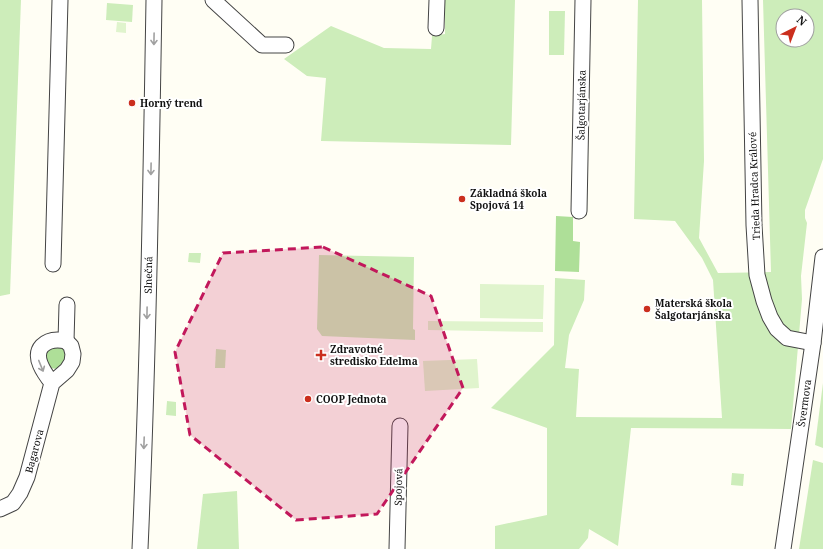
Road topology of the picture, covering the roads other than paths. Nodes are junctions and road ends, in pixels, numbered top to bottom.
1 (60, 0) edge
2 (154, 0) edge
3 (213, 0) edge
4 (437, 0) edge
5 (583, 0) edge
6 (750, 0) edge
7 (436, 28) dead end
8 (286, 45) dead end
9 (579, 210) dead end
10 (823, 258) edge
11 (53, 264) dead end
12 (67, 305) dead end
13 (66, 341) junction
14 (813, 343) junction
15 (52, 383) junction
16 (400, 426) dead end
17 (0, 509) edge
18 (140, 549) edge
19 (397, 549) edge
20 (783, 549) edge

1 - 11 street
2 -> 18 street, Slnečná
3 - 8 street
4 - 7 street
5 - 9 street, Šalgotarjánska
6 - 14 street, Trieda Hradca Králové
10 - 14 street, Švermova
12 - 13 street
13 - 15 street
13 -> 15 street
14 - 20 street, Švermova
15 - 17 street, Bagarova
16 - 19 street, Spojová

